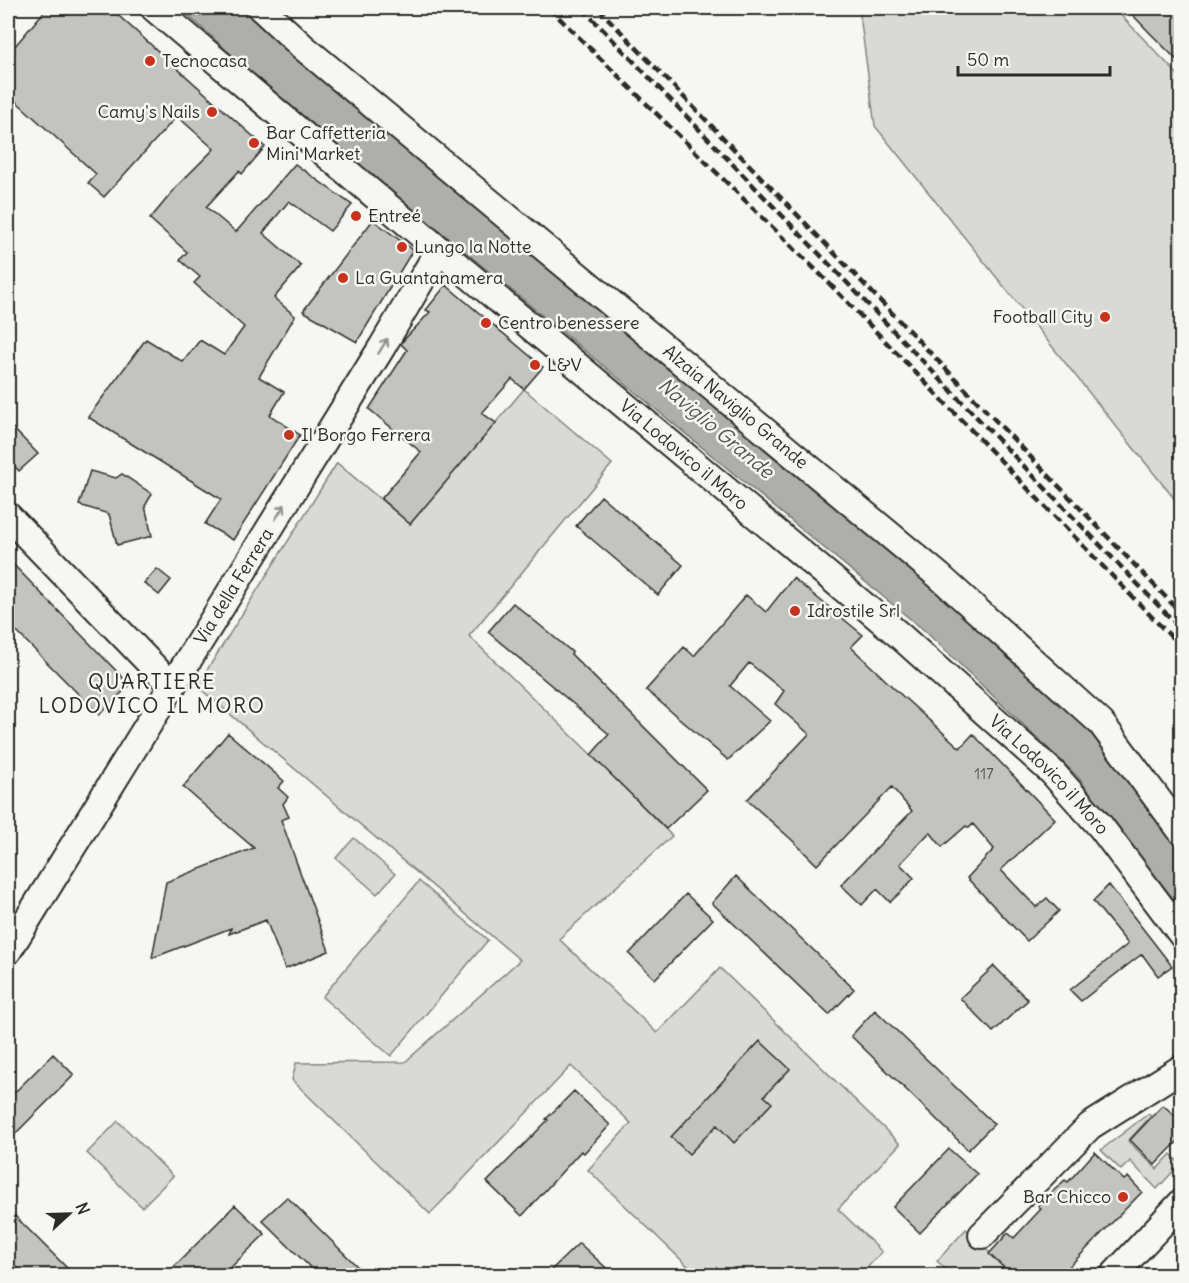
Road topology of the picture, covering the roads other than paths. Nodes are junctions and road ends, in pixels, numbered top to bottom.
1 (154, 8) edge
2 (261, 8) edge
3 (439, 250) junction
4 (8, 516) edge
5 (172, 686) junction
6 (1182, 832) edge
7 (1182, 935) edge
8 (8, 951) edge
9 (1182, 1068) edge
10 (1182, 1202) edge
11 (982, 1235) dead end
12 (1119, 1268) edge

1 - 3 street, Via Lodovico il Moro
2 - 6 street, Alzaia Naviglio Grande
5 -> 3 street, Via della Ferrera
3 - 7 street, Via Lodovico il Moro
4 - 5 street
5 - 8 street, Via della Ferrera
9 - 11 street
10 - 12 street

